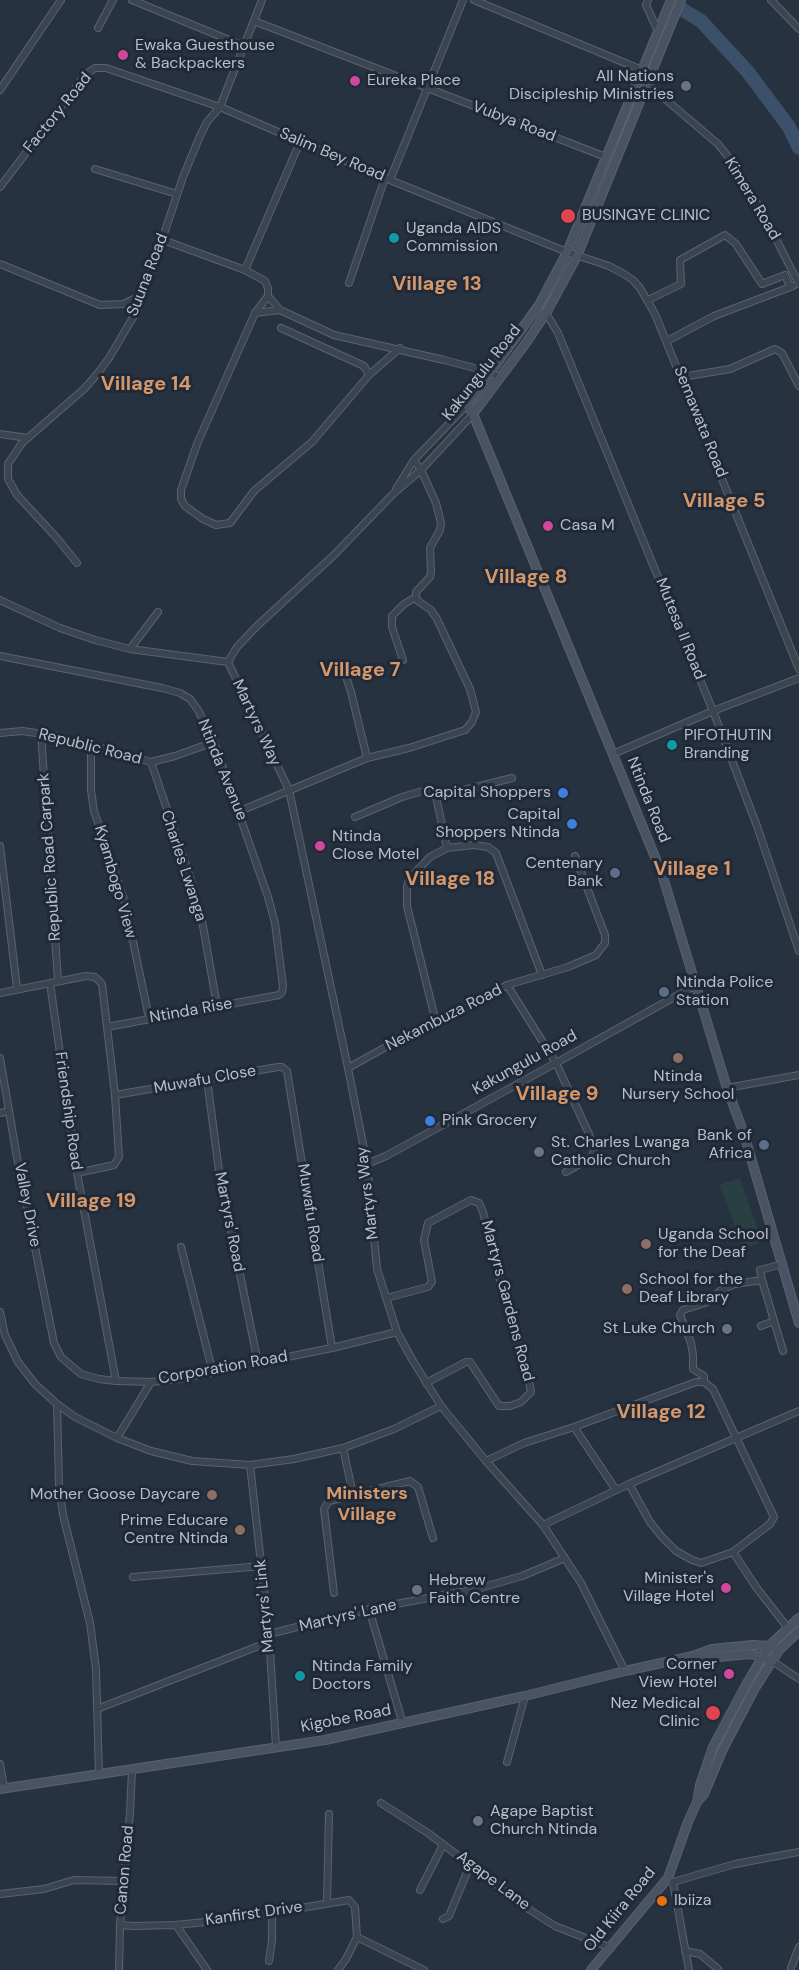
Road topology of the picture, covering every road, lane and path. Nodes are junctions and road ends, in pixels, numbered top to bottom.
1 (62, 0) edge
2 (112, 0) edge
3 (132, 0) edge
4 (262, 0) edge
5 (463, 0) edge
6 (474, 0) edge
7 (648, 0) edge
8 (670, 0) edge
9 (681, 0) edge
10 (771, 0) edge
11 (254, 21) junction
12 (98, 28) dead end
13 (799, 29) edge
14 (658, 31) junction
15 (244, 46) junction
16 (95, 68) joint
17 (640, 74) junction
18 (648, 84) junction
19 (427, 89) junction
20 (0, 90) edge
21 (220, 107) junction
22 (300, 142) junction
23 (606, 157) junction
24 (95, 169) dead end
25 (388, 179) junction
26 (0, 187) edge
27 (177, 194) junction
28 (163, 240) junction
29 (567, 252) junction
30 (577, 256) junction
31 (0, 264) edge
32 (245, 270) junction
33 (349, 283) dead end
34 (799, 284) edge
35 (790, 287) junction
36 (145, 291) junction
37 (268, 296) junction
38 (648, 300) junction
39 (543, 309) junction
40 (280, 310) junction
41 (255, 312) junction
42 (281, 328) dead end
43 (667, 341) junction
44 (400, 348) junction
45 (490, 372) junction
46 (369, 375) junction
47 (682, 377) junction
48 (500, 378) junction
49 (799, 386) edge
50 (467, 405) junction
51 (473, 414) junction
52 (0, 434) edge
53 (28, 438) junction
54 (414, 460) junction
55 (421, 470) junction
56 (393, 494) junction
57 (77, 563) dead end
58 (416, 597) junction
59 (0, 600) edge
60 (158, 612) dead end
61 (130, 649) junction
62 (0, 656) edge
63 (403, 660) dead end
64 (228, 662) junction
65 (342, 664) dead end
66 (799, 669) edge
67 (799, 678) edge
68 (712, 711) junction
69 (0, 733) edge
70 (41, 733) junction
71 (214, 742) junction
72 (91, 745) junction
73 (613, 754) junction
74 (367, 758) junction
75 (151, 762) junction
76 (512, 778) dead end
77 (289, 790) junction
78 (436, 797) junction
79 (240, 811) junction
80 (355, 817) dead end
81 (0, 846) edge
82 (447, 848) junction
83 (575, 856) dead end
84 (799, 951) edge
85 (542, 975) junction
86 (58, 981) junction
87 (50, 982) junction
88 (507, 985) junction
89 (696, 985) junction
90 (17, 988) junction
91 (0, 993) edge
92 (276, 996) joint
93 (218, 1006) junction
94 (149, 1018) junction
95 (436, 1022) junction
96 (107, 1027) junction
97 (0, 1058) edge
98 (556, 1063) junction
99 (348, 1068) junction
100 (799, 1075) edge
101 (290, 1077) joint
102 (207, 1079) junction
103 (727, 1088) junction
104 (115, 1095) junction
105 (9, 1111) junction
106 (0, 1113) edge
107 (367, 1164) junction
108 (566, 1172) dead end
109 (76, 1173) junction
110 (181, 1247) dead end
111 (783, 1264) junction
112 (762, 1280) junction
113 (386, 1298) junction
114 (0, 1312) edge
115 (774, 1322) junction
116 (799, 1323) edge
117 (761, 1326) dead end
118 (397, 1332) junction
119 (332, 1348) junction
120 (57, 1351) joint
121 (783, 1351) dead end
122 (258, 1363) junction
123 (213, 1373) junction
124 (116, 1381) junction
125 (151, 1382) junction
126 (704, 1382) junction
127 (426, 1383) junction
128 (57, 1404) junction
129 (441, 1406) junction
130 (799, 1411) edge
131 (574, 1427) junction
132 (117, 1438) junction
133 (736, 1438) junction
134 (343, 1448) junction
135 (486, 1461) junction
136 (250, 1465) junction
137 (628, 1484) junction
138 (616, 1490) junction
139 (352, 1494) junction
140 (543, 1525) junction
141 (433, 1538) dead end
142 (733, 1552) junction
143 (565, 1558) junction
144 (262, 1566) junction
145 (133, 1577) dead end
146 (334, 1593) dead end
147 (369, 1609) junction
148 (799, 1618) edge
149 (787, 1627) junction
150 (799, 1631) edge
151 (269, 1638) junction
152 (770, 1646) junction
153 (693, 1656) junction
154 (772, 1656) junction
155 (625, 1671) junction
156 (799, 1679) edge
157 (525, 1696) junction
158 (97, 1709) junction
159 (403, 1724) junction
160 (276, 1748) junction
161 (507, 1762) dead end
162 (0, 1764) edge
163 (132, 1770) junction
164 (99, 1775) junction
165 (2, 1789) edge
166 (381, 1803) dead end
167 (330, 1814) dead end
168 (443, 1845) junction
169 (799, 1852) edge
170 (470, 1866) junction
171 (670, 1880) junction
172 (124, 1881) junction
173 (420, 1890) dead end
174 (0, 1894) edge
175 (327, 1903) junction
176 (272, 1913) junction
177 (442, 1918) dead end
178 (120, 1925) junction
179 (176, 1925) junction
180 (357, 1937) junction
181 (799, 1947) edge
182 (611, 1948) junction
183 (686, 1951) junction
184 (269, 1960) dead end
185 (791, 1968) dead end
186 (718, 1969) edge
187 (119, 1970) edge
188 (207, 1970) edge
189 (338, 1970) edge
190 (424, 1970) edge
191 (591, 1970) edge
192 (689, 1970) edge

1 - 20 street
2 - 12 street
3 - 15 street
4 - 11 street, Suuna Road
5 - 19 street
6 - 17 street, Kimera Road
7 - 14 street
8 - 14 main road
9 - 18 main road
10 - 13 street
11 - 15 street, Suuna Road
11 - 19 street, Vubya Road
14 - 17 main road
15 - 21 street, Suuna Road
16 - 21 street, Salim Bey Road
16 - 26 street, Factory Road
17 - 18 street, Kimera Road
17 - 23 main road
18 - 30 main road
18 - 34 street, Kimera Road
19 - 23 street, Vubya Road
19 - 25 street
21 - 22 street, Salim Bey Road
21 - 27 street, Suuna Road
22 - 25 street, Salim Bey Road
22 - 32 street
23 - 29 main road
24 - 27 street
25 - 29 street, Salim Bey Road
25 - 33 street
27 - 28 street, Suuna Road
28 - 32 street
28 - 36 street, Suuna Road
29 - 30 street, Semawata Road
29 - 39 main road
30 - 38 street, Semawata Road
30 - 39 main road, Kakungulu Road
31 - 36 street
32 - 37 street
34 - 35 street
35 - 38 street
35 - 43 street
36 - 53 street, Suuna Road
37 - 40 street
37 - 41 street
38 - 43 street, Semawata Road
39 - 45 main road, Kakungulu Road
39 - 48 main road, Kakungulu Road
39 - 68 street, Mutesa II Road
40 - 41 street
40 - 44 street
41 - 46 street
42 - 46 street
43 - 47 street, Semawata Road
44 - 45 street
44 - 46 street
45 - 48 street
45 - 50 main road, Kakungulu Road
47 - 49 street
47 - 66 street, Semawata Road
48 - 51 main road, Kakungulu Road
50 - 51 main road, Ntinda Road
50 - 54 street, Kakungulu Road
51 - 55 street, Kakungulu Road
51 - 73 main road, Ntinda Road
52 - 53 street
53 - 57 street, Suuna Road
54 - 55 street
54 - 56 street, Kakungulu Road
55 - 56 street, Kakungulu Road
55 - 58 street
56 - 64 street, Kakungulu Road
58 - 63 street
58 - 74 street
59 - 61 street
60 - 61 street
61 - 64 street
62 - 71 street, Ntinda Avenue
64 - 77 street, Martyrs Way
65 - 74 street
67 - 68 street
68 - 73 street
68 - 84 street, Mutesa II Road
69 - 70 street, Republic Road
70 - 72 street, Republic Road
70 - 86 street, Republic Road Carpark
71 - 75 street, Republic Road
71 - 79 street, Ntinda Avenue
72 - 75 street, Republic Road
72 - 94 street, Kyambogo View
73 - 89 main road, Ntinda Road
74 - 77 street
75 - 93 street, Charles Lwanga
76 - 78 street
77 - 79 street
77 - 99 street, Martyrs Way
78 - 80 street
78 - 82 street
79 - 92 street, Ntinda Avenue
81 - 90 street
82 - 85 street
82 - 95 street
83 - 85 street, Nekambuza Road
85 - 88 street, Nekambuza Road
86 - 87 street
86 - 96 street
87 - 90 street
87 - 109 street, Friendship Road
88 - 95 street, Nekambuza Road
88 - 98 street
89 - 98 street, Kakungulu Road
89 - 103 main road, Ntinda Road
90 - 91 street
92 - 93 street, Ntinda Rise
93 - 94 street, Ntinda Rise
94 - 96 street, Ntinda Rise
95 - 99 street, Nekambuza Road
96 - 104 street
97 - 105 street, Valley Drive
98 - 107 street, Kakungulu Road
98 - 108 street
99 - 107 street, Martyrs Way
100 - 103 street
101 - 102 street, Muwafu Close
101 - 119 street, Muwafu Road
102 - 104 street, Muwafu Close
102 - 122 street, Martyrs' Road
103 - 111 main road, Ntinda Road
104 - 109 street
105 - 106 street
105 - 120 street, Valley Drive
107 - 113 street, Martyrs Way
109 - 124 street, Friendship Road
110 - 123 street
111 - 112 street
111 - 116 main road, Ntinda Road
112 - 115 street
112 - 126 street
113 - 118 street, Martyrs Way
113 - 127 street, Martyrs Gardens Road
114 - 128 street
115 - 117 street
115 - 121 street
118 - 119 street, Corporation Road
118 - 127 street, Martyrs Way
119 - 122 street, Corporation Road
120 - 124 street, Corporation Road
122 - 123 street, Corporation Road
123 - 125 street, Corporation Road
124 - 125 street, Corporation Road
125 - 132 street
126 - 131 street
126 - 133 street
127 - 129 street, Martyrs Way
128 - 132 street
128 - 158 street
129 - 134 street
129 - 135 street, Martyrs Way
130 - 133 street
131 - 135 street
131 - 138 street
132 - 136 street
133 - 137 street
133 - 142 street
134 - 136 street
134 - 139 street
135 - 140 street, Martyrs Way
136 - 144 street, Martyrs' Link
137 - 138 street
137 - 142 street
138 - 140 street
139 - 141 street
139 - 146 street
140 - 143 street, Martyrs Way
142 - 149 street
143 - 147 street, Martyrs' Lane
143 - 155 street, Martyrs Way
144 - 145 street
144 - 151 street, Martyrs' Link
147 - 151 street, Martyrs' Lane
147 - 159 street
148 - 149 main road
149 - 152 main road
150 - 154 main road, Old Kiira Road
151 - 158 street, Martyrs' Lane
151 - 160 street, Martyrs' Link
152 - 153 main road, Kigobe Road
152 - 154 main road, Kigobe Road
153 - 154 main road, Kigobe Road
153 - 155 main road, Kigobe Road
154 - 156 street
154 - 171 main road, Old Kiira Road
155 - 157 main road, Kigobe Road
157 - 159 main road, Kigobe Road
157 - 161 street
158 - 164 street
159 - 160 main road, Kigobe Road
160 - 163 main road, Kigobe Road
162 - 165 street
163 - 164 main road, Kigobe Road
163 - 172 street, Canon Road
164 - 165 main road, Kigobe Road
166 - 168 street, Agape Lane
167 - 175 street
168 - 170 street, Agape Lane
168 - 173 street
169 - 171 street
170 - 177 street
170 - 182 street, Agape Lane
171 - 182 main road, Old Kiira Road
171 - 183 street
172 - 174 street
172 - 178 street, Canon Road
175 - 176 street, Kanfirst Drive
175 - 180 street, Kanfirst Drive
176 - 179 street, Kanfirst Drive
176 - 184 street
178 - 179 street, Kanfirst Drive
178 - 187 street, Canon Road
179 - 188 street
180 - 189 street
180 - 190 street
181 - 185 street
182 - 191 main road, Old Kiira Road
183 - 186 street
183 - 192 street

